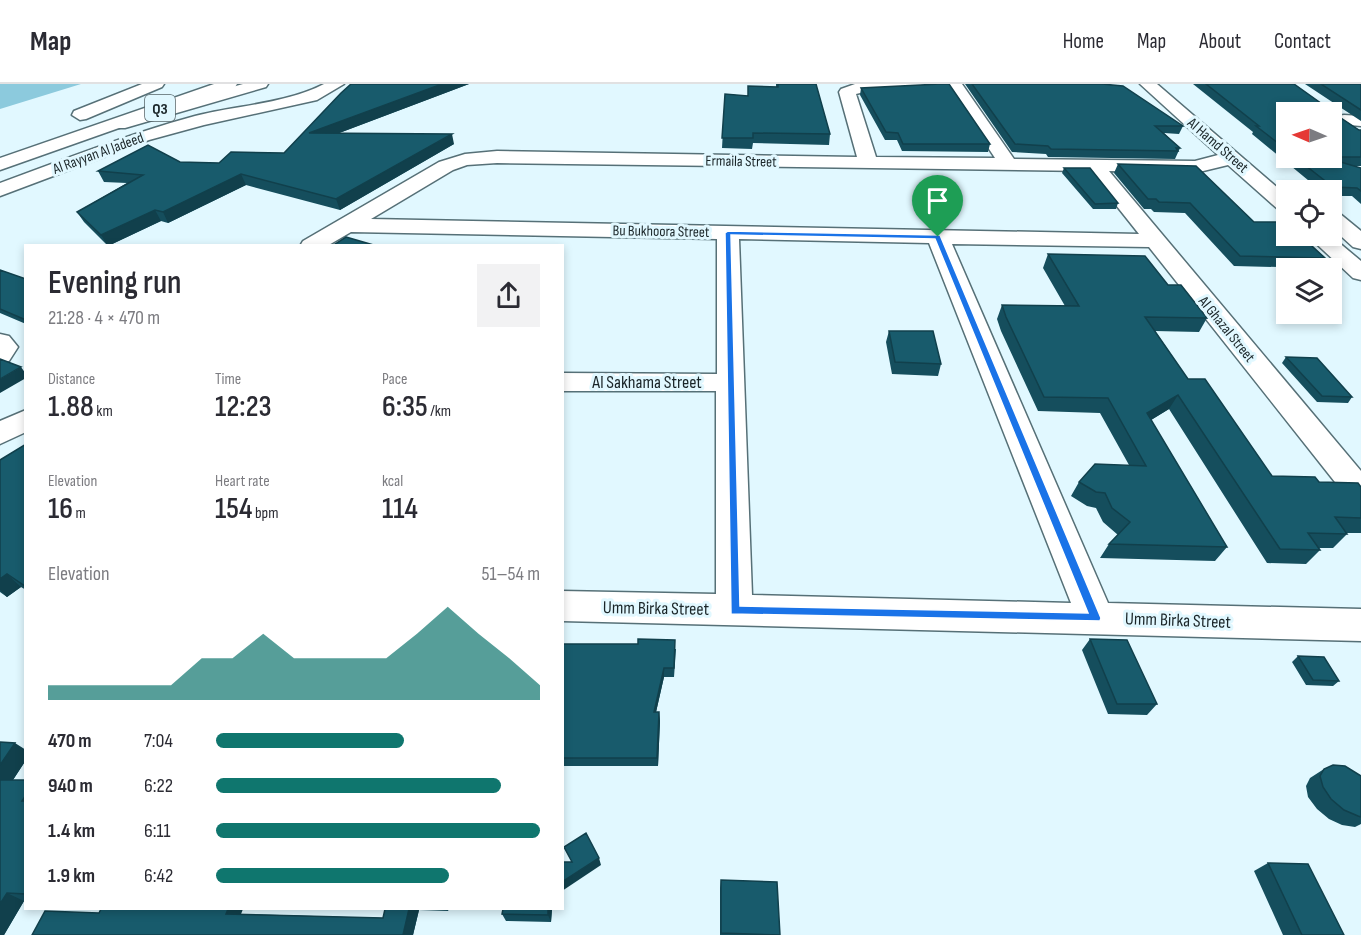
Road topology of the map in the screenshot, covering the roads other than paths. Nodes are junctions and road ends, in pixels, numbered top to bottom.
1 (156, 84) edge
2 (181, 84) edge
3 (229, 84) edge
4 (260, 84) edge
5 (336, 84) edge
6 (937, 84) edge
7 (954, 84) edge
8 (1148, 84) edge
9 (1173, 84) edge
10 (1191, 99) dead end
11 (81, 115) junction
12 (1353, 121) edge
13 (60, 122) dead end
14 (92, 132) junction
15 (1361, 132) edge
16 (1230, 156) junction
17 (868, 162) junction
18 (0, 164) edge
19 (1008, 164) junction
20 (1094, 165) junction
21 (1195, 166) junction
22 (1259, 182) junction
23 (0, 190) edge
24 (1276, 197) edge
25 (1342, 214) edge
26 (1361, 221) edge
27 (345, 225) junction
28 (1342, 226) edge
29 (545, 229) junction
30 (728, 233) junction
31 (938, 237) junction
32 (1156, 241) junction
33 (1361, 242) edge
34 (314, 244) edge
35 (526, 244) edge
36 (1330, 246) edge
37 (1361, 273) edge
38 (0, 342) edge
39 (0, 355) edge
40 (564, 382) edge
41 (730, 383) junction
42 (24, 420) edge
43 (0, 434) edge
44 (1361, 493) edge
45 (564, 606) edge
46 (734, 610) junction
47 (1096, 618) junction
48 (1361, 625) edge

1 - 11 main road
2 - 11 main road, Q3
3 - 14 main road, Q3
4 - 14 main road
5 - 23 main road, Al Rayyan Al Jadeed
6 - 17 main road
7 - 19 main road
8 - 16 main road, Al Hamd Street
9 - 10 main road, Al Hamd Street
11 - 13 main road, Q3
12 - 15 main road
14 - 18 main road, Q3
16 - 21 main road, Ermaila Street
16 - 22 main road, Al Hamd Street
17 - 19 main road, Ermaila Street
17 - 27 main road, Ermaila Street
19 - 20 main road, Ermaila Street
20 - 21 main road, Ermaila Street
20 - 32 main road, Al Ghazal Street
21 - 22 main road, Ermaila Street
22 - 24 main road, Al Hamd Street
25 - 26 main road
27 - 29 main road, Bu Bukhoora Street
27 - 34 main road, Ermaila Street
28 - 33 main road
29 - 30 main road, Bu Bukhoora Street
29 - 35 main road
30 - 31 main road, Bu Bukhoora Street
30 - 41 main road
31 - 32 main road, Bu Bukhoora Street
31 - 47 main road
32 - 44 main road, Al Ghazal Street
36 - 37 main road
38 - 39 main road
40 - 41 main road, Al Sakhama Street
41 - 46 main road
42 - 43 main road
45 - 46 main road, Umm Birka Street
46 - 47 main road, Umm Birka Street
47 - 48 main road, Umm Birka Street

